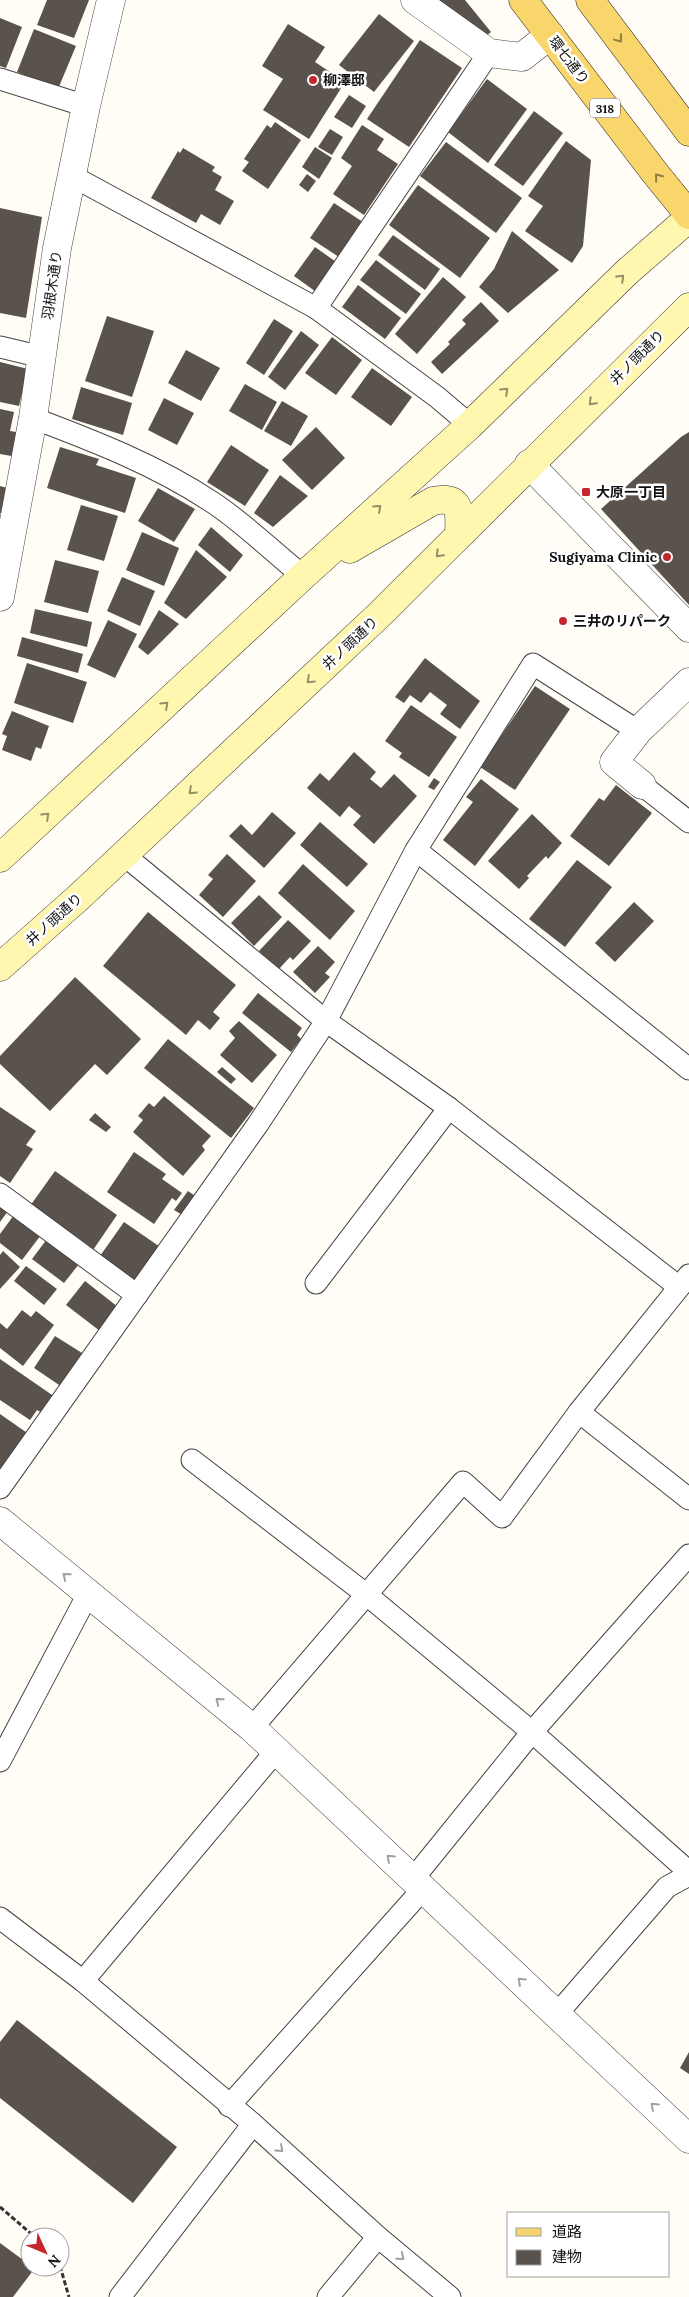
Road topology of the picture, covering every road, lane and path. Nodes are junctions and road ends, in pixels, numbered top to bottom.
1 (111, 0) edge
2 (415, 0) edge
3 (523, 0) edge
4 (593, 1) edge
5 (550, 35) junction
6 (489, 53) junction
7 (0, 79) edge
8 (86, 106) junction
9 (689, 132) edge
10 (72, 176) junction
11 (689, 216) edge
12 (689, 307) edge
13 (316, 308) junction
14 (0, 347) edge
15 (42, 357) junction
16 (33, 418) junction
17 (470, 425) junction
18 (529, 464) junction
19 (459, 534) junction
20 (303, 576) junction
21 (2, 585) edge
22 (689, 628) edge
23 (689, 682) edge
24 (638, 731) junction
25 (642, 785) joint
26 (689, 822) edge
27 (3, 848) edge
28 (416, 850) junction
29 (124, 855) junction
30 (0, 967) edge
31 (326, 1021) junction
32 (689, 1069) edge
33 (449, 1108) junction
34 (0, 1194) edge
35 (684, 1281) edge
36 (316, 1283) dead end
37 (137, 1295) junction
38 (579, 1412) junction
39 (192, 1460) dead end
40 (0, 1488) edge
41 (689, 1499) edge
42 (0, 1521) edge
43 (689, 1555) edge
44 (88, 1594) junction
45 (368, 1594) junction
46 (252, 1728) junction
47 (532, 1732) junction
48 (276, 1751) junction
49 (0, 1761) edge
50 (689, 1873) edge
51 (418, 1884) junction
52 (0, 1918) edge
53 (83, 1980) junction
54 (557, 2014) junction
55 (229, 2106) junction
56 (252, 2124) junction
57 (689, 2139) edge
58 (0, 2207) edge
59 (23, 2227) edge
60 (378, 2237) junction
61 (63, 2277) edge
62 (69, 2297) edge
63 (120, 2297) edge
64 (328, 2297) edge
65 (450, 2297) edge

1 - 8 street, 羽根木通り
2 - 6 street
3 - 5 main road, 環七通り / 318
4 -> 9 main road
5 - 6 street
11 -> 5 main road, 環七通り / 318
6 - 13 lane
7 - 8 lane
8 - 10 street, 羽根木通り
10 - 13 lane
10 - 15 street, 羽根木通り
17 -> 11 main road
12 -> 18 main road, 井ノ頭通り
13 - 17 lane
14 - 15 lane
15 - 16 street, 羽根木通り
16 - 20 lane
16 - 21 street, 羽根木通り
20 -> 17 main road
18 - 19 main road, 井ノ頭通り
18 - 22 street
19 - 20 main road
19 -> 29 main road, 井ノ頭通り
27 -> 20 main road
23 - 24 street
24 - 25 street
24 - 28 lane
25 - 26 lane
28 - 31 lane
28 - 32 lane
29 - 30 main road, 井ノ頭通り
29 - 31 lane
31 - 33 lane
31 - 37 lane
33 - 35 lane
33 - 36 lane
34 - 37 lane
35 - 38 lane
37 - 40 lane
38 - 41 lane
38 - 45 lane
39 - 45 lane
44 -> 42 street
43 - 47 lane
46 -> 44 street
44 - 49 lane
45 - 46 lane
45 - 47 lane
46 - 48 street
47 - 50 lane
47 - 51 lane
51 -> 48 street
48 - 53 lane
50 - 54 lane
54 -> 51 street
51 - 55 lane
52 - 53 lane
53 - 55 lane
57 -> 54 street
55 - 56 lane
56 -> 60 lane
56 - 63 lane
58 - 59 path
60 - 64 lane
60 -> 65 lane
61 - 62 path

